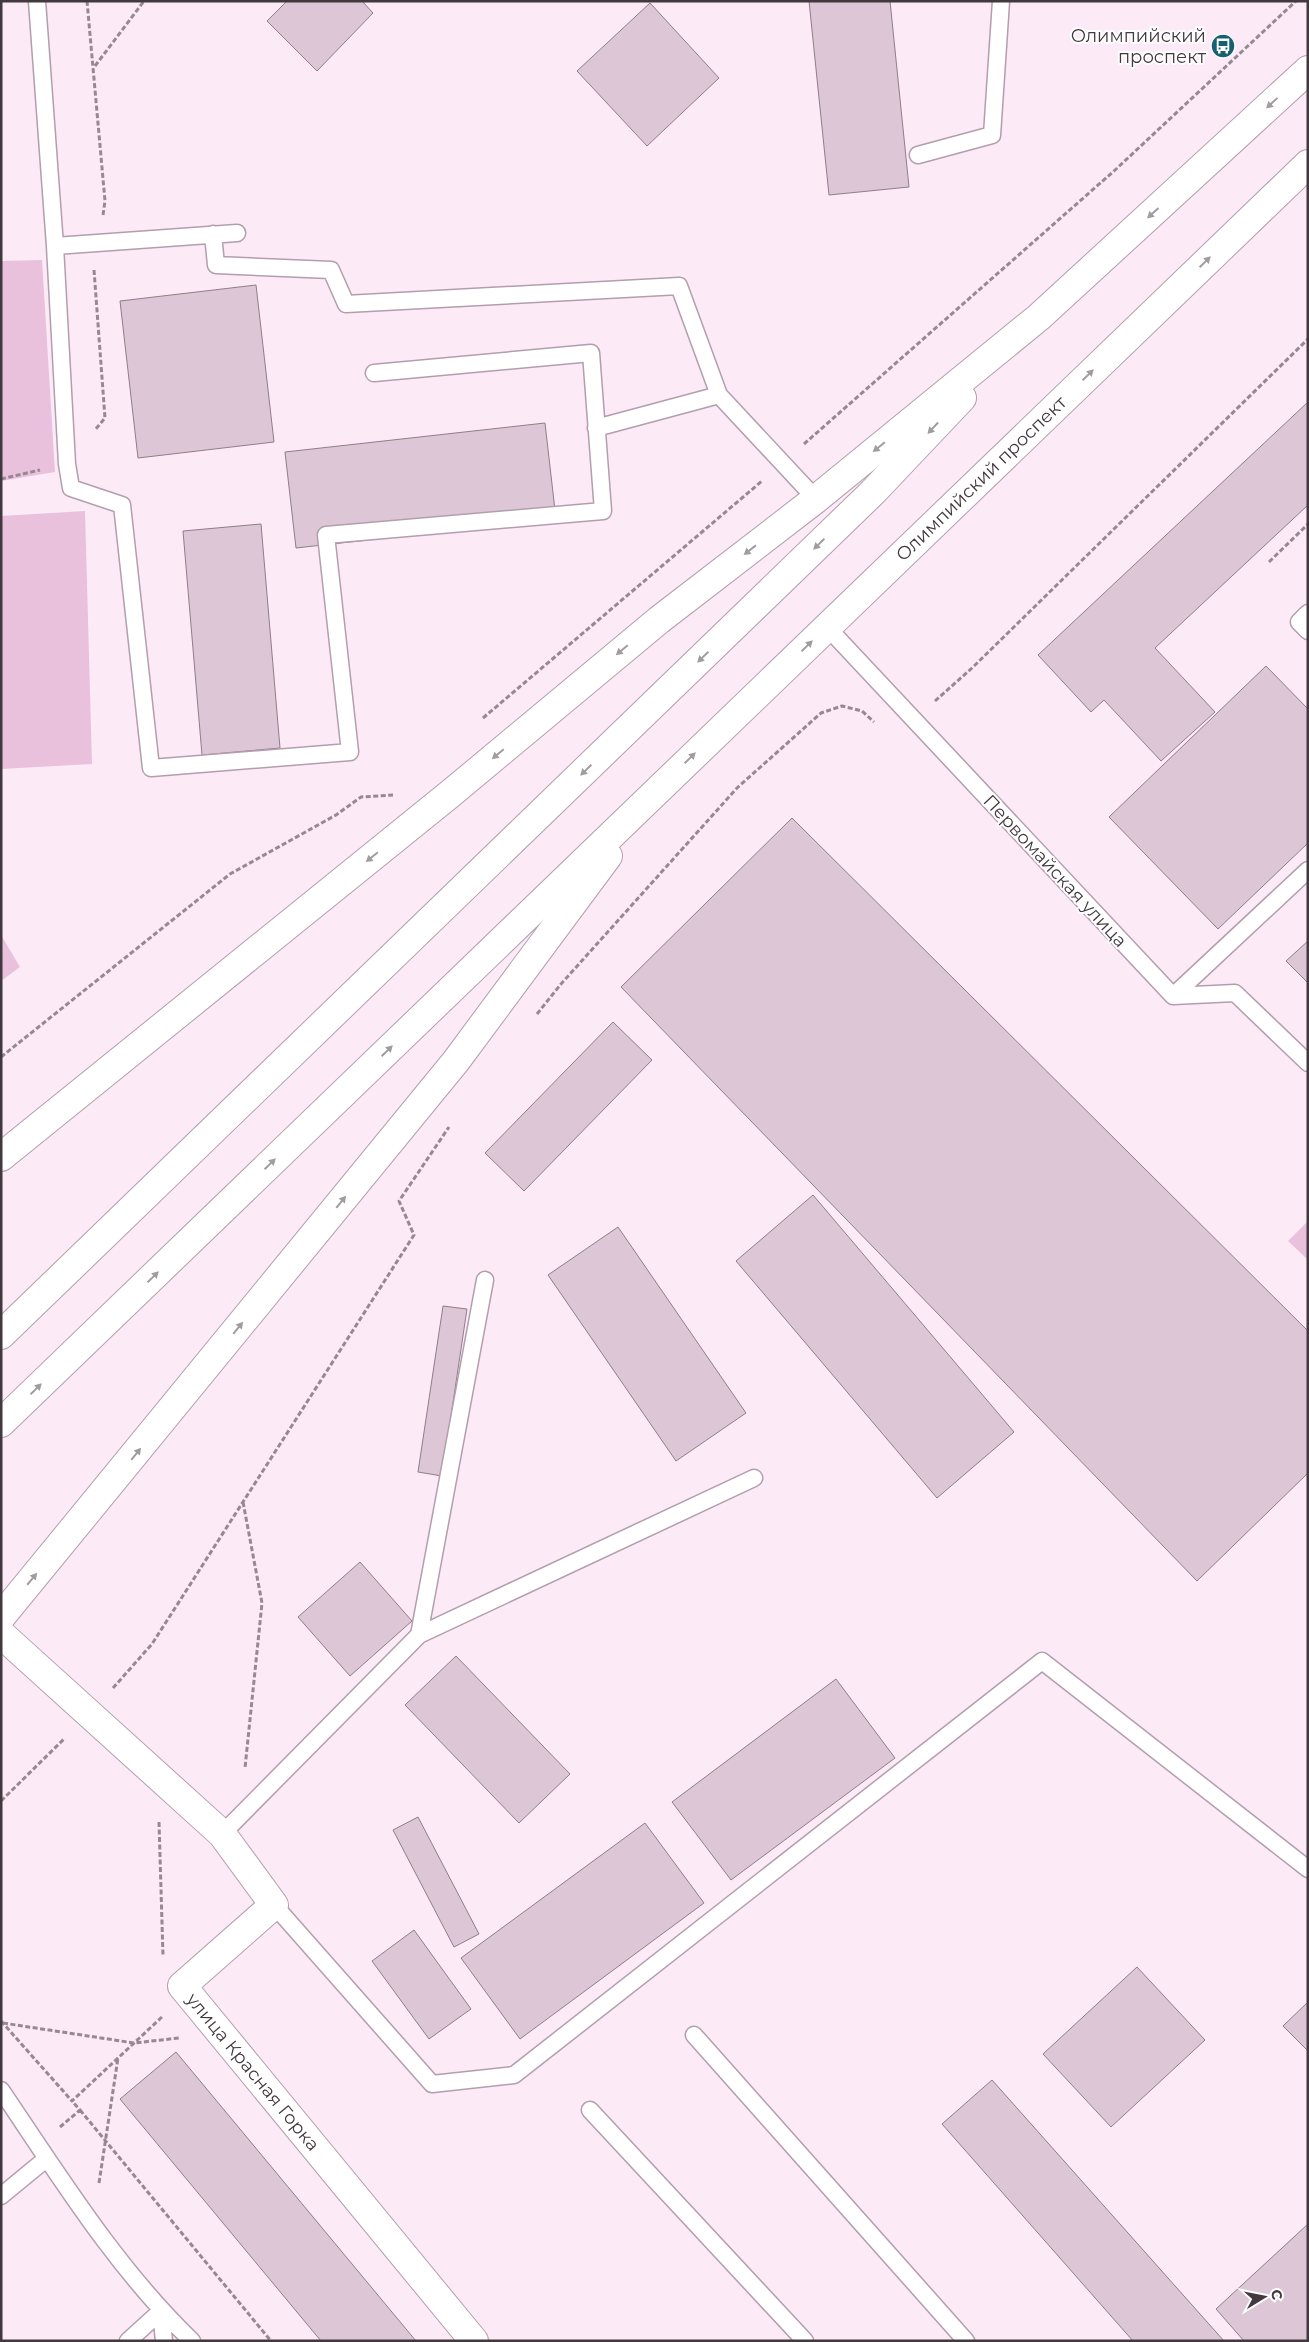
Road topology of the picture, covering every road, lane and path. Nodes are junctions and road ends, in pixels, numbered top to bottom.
1 (37, 1) edge
2 (87, 1) edge
3 (144, 1) edge
4 (1001, 1) edge
5 (1296, 1) edge
6 (95, 66) dead end
7 (1308, 70) edge
8 (918, 156) dead end
9 (1308, 164) edge
10 (105, 201) dead end
11 (237, 232) dead end
12 (213, 234) junction
13 (55, 246) junction
14 (94, 271) dead end
15 (1039, 316) junction
16 (1308, 339) edge
17 (374, 374) dead end
18 (719, 395) junction
19 (105, 418) dead end
20 (596, 428) junction
21 (783, 463) junction
22 (67, 464) junction
23 (1, 479) edge
24 (816, 499) junction
25 (1308, 524) edge
26 (1269, 562) dead end
27 (1308, 613) edge
28 (827, 627) junction
29 (1308, 631) edge
30 (913, 720) junction
31 (476, 725) dead end
32 (655, 792) junction
33 (394, 795) dead end
34 (1308, 870) edge
35 (1173, 996) junction
36 (536, 1014) dead end
37 (1, 1057) edge
38 (1308, 1063) edge
39 (452, 1122) dead end
40 (1, 1157) edge
41 (485, 1280) dead end
42 (1, 1335) edge
43 (1, 1423) edge
44 (754, 1478) dead end
45 (242, 1502) junction
46 (1, 1616) edge
47 (1, 1634) edge
48 (419, 1635) junction
49 (89, 1714) junction
50 (1, 1800) edge
51 (159, 1817) dead end
52 (231, 1826) junction
53 (1308, 1869) edge
54 (274, 1905) junction
55 (163, 1963) dead end
56 (168, 2011) dead end
57 (2, 2022) edge
58 (694, 2035) dead end
59 (183, 2037) dead end
60 (134, 2043) junction
61 (118, 2057) junction
62 (1, 2090) edge
63 (72, 2101) junction
64 (80, 2110) junction
65 (590, 2110) dead end
66 (105, 2140) junction
67 (42, 2152) junction
68 (1, 2196) edge
69 (94, 2225) junction
70 (161, 2311) junction
71 (128, 2341) edge
72 (164, 2341) edge
73 (192, 2341) edge
74 (271, 2341) edge
75 (474, 2341) edge
76 (805, 2341) edge
77 (966, 2341) edge

1 - 13 lane
2 - 10 path
3 - 6 path
4 - 8 lane
5 - 21 path
7 -> 15 main road
28 -> 9 main road, Олимпийский проспект
11 - 12 lane
12 - 13 lane
12 - 18 lane
13 - 22 lane
14 - 19 path
15 -> 24 main road
15 -> 42 main road
16 - 30 path
17 - 20 lane
18 - 20 lane
18 - 21 lane
20 - 22 lane
21 - 24 lane
21 - 31 path
22 - 23 path
24 -> 40 main road
25 - 26 path
27 - 29 lane
28 - 30 lane, Первомайская улица
32 -> 28 main road, Олимпийский проспект
30 - 35 lane, Первомайская улица
30 - 36 path
43 -> 32 main road
46 -> 32 main road
33 - 37 path
34 - 35 lane
35 - 38 lane
39 - 45 path
41 - 48 lane
44 - 48 lane
45 - 49 path
45 - 52 path
47 - 49 main road
48 - 52 lane
49 - 50 path
49 - 52 main road
51 - 55 path
52 - 54 main road
53 - 54 lane
54 - 75 main road, улица Красная Горка
56 - 60 path
57 - 60 path
57 - 63 path
58 - 77 lane
59 - 60 path
60 - 61 path
61 - 63 path
61 - 66 path
62 - 67 lane
63 - 64 path
64 - 66 path
64 - 67 path
65 - 76 lane
66 - 69 path
66 - 74 path
67 - 68 lane
67 - 69 lane
69 - 70 lane
70 - 71 lane
70 - 72 lane
70 - 73 lane

